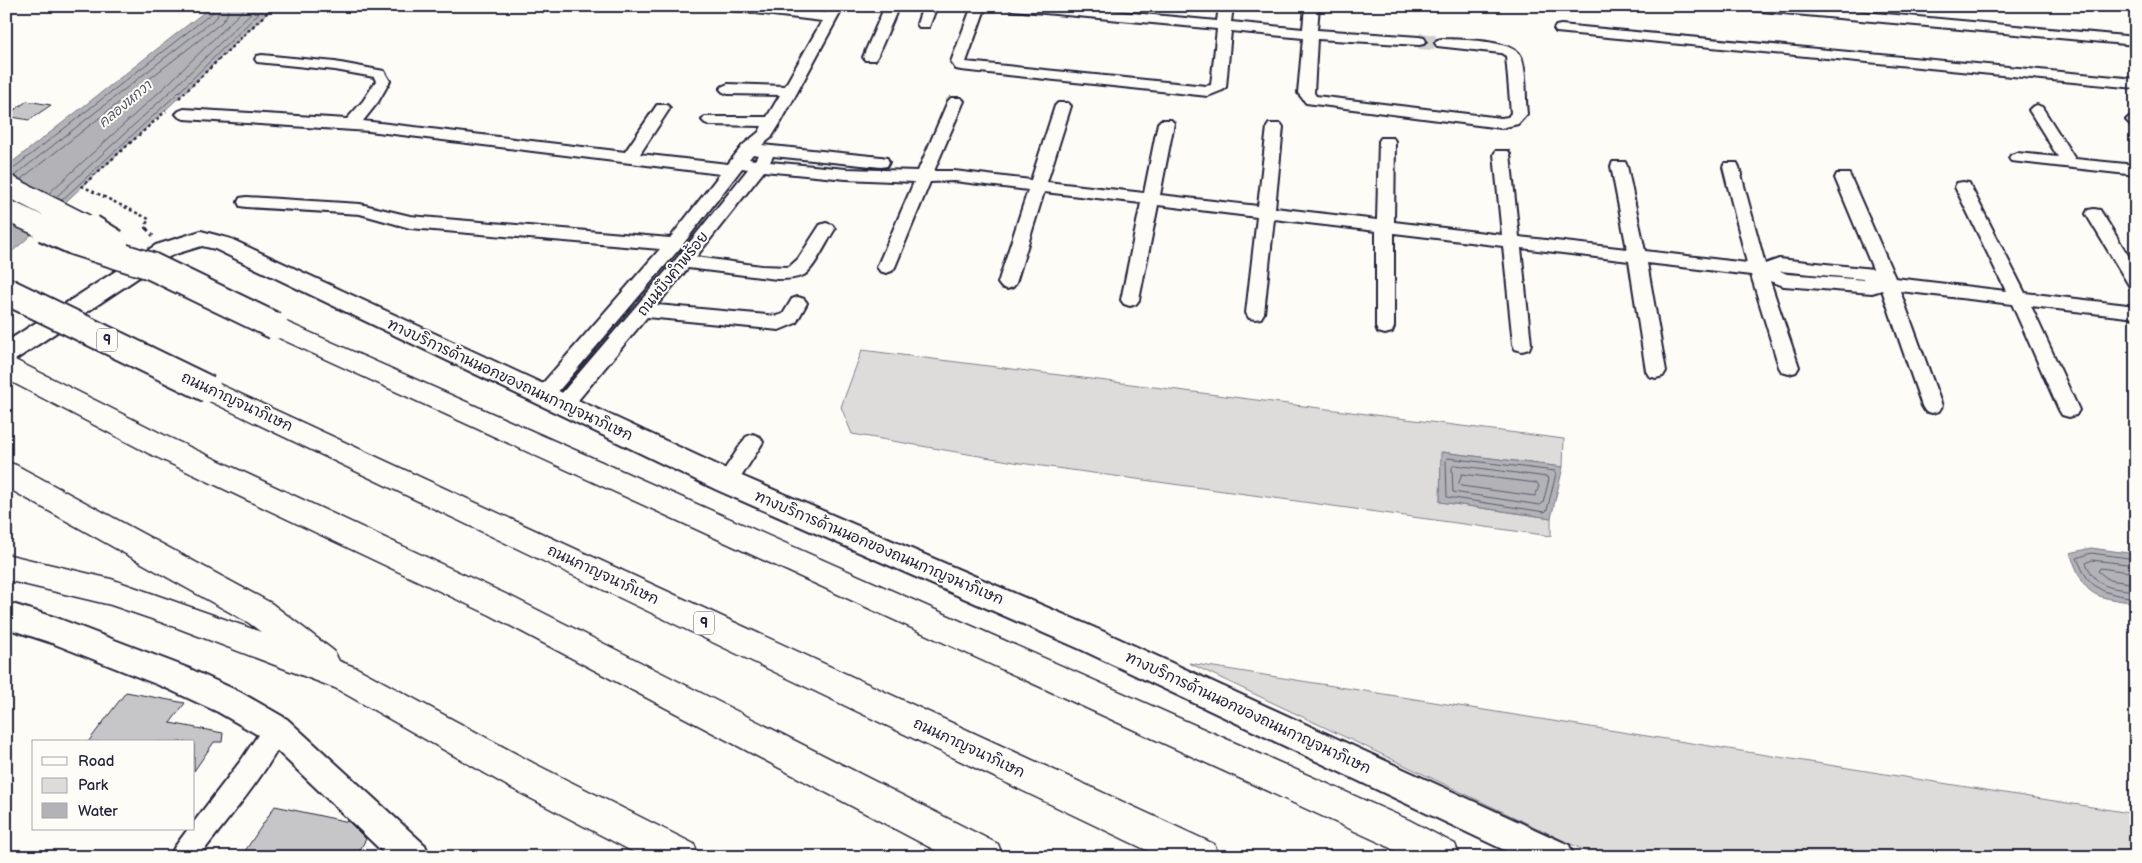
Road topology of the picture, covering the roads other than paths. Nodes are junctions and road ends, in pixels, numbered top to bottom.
1 (730, 6) edge
2 (807, 6) edge
3 (892, 6) edge
4 (930, 6) edge
5 (979, 6) edge
6 (1012, 6) edge
7 (1226, 6) edge
8 (1312, 6) edge
9 (1750, 6) edge
10 (2128, 6) edge
11 (2136, 7) edge
12 (835, 11) edge
13 (924, 24) dead end
14 (1225, 26) junction
15 (1560, 29) dead end
16 (1310, 34) junction
17 (2136, 41) edge
18 (1419, 42) tunnel mouth
19 (1442, 43) tunnel mouth
20 (870, 57) dead end
21 (262, 59) dead end
22 (2136, 84) edge
23 (728, 89) dead end
24 (791, 91) junction
25 (956, 101) dead end
26 (1063, 106) dead end
27 (180, 108) road end
28 (662, 108) dead end
29 (2037, 110) dead end
30 (710, 120) dead end
31 (1166, 123) dead end
32 (350, 125) junction
33 (1275, 127) dead end
34 (1388, 141) dead end
35 (767, 143) junction
36 (1502, 154) dead end
37 (629, 158) junction
38 (2017, 158) dead end
39 (740, 160) junction
40 (2070, 163) junction
41 (1619, 166) dead end
42 (1730, 167) dead end
43 (2136, 170) edge
44 (925, 172) junction
45 (1843, 178) dead end
46 (6, 185) edge
47 (1963, 186) dead end
48 (1037, 187) junction
49 (1151, 200) junction
50 (246, 202) dead end
51 (6, 210) edge
52 (1267, 214) junction
53 (2094, 214) dead end
54 (1385, 227) junction
55 (826, 229) dead end
56 (1511, 242) junction
57 (674, 244) junction
58 (1637, 256) junction
59 (158, 258) junction
60 (684, 262) junction
61 (886, 267) dead end
62 (1761, 271) junction
63 (2136, 282) edge
64 (1007, 283) dead end
65 (1884, 283) junction
66 (6, 291) edge
67 (2019, 298) junction
68 (1130, 300) dead end
69 (798, 304) dead end
70 (644, 310) junction
71 (2136, 312) edge
72 (1255, 313) dead end
73 (1385, 327) dead end
74 (1522, 344) dead end
75 (6, 354) edge
76 (6, 367) edge
77 (1789, 367) dead end
78 (1656, 371) dead end
79 (553, 400) junction
80 (1932, 406) dead end
81 (2069, 410) dead end
82 (753, 442) dead end
83 (6, 472) edge
84 (727, 482) junction
85 (6, 567) edge
86 (6, 615) edge
87 (346, 678) junction
88 (276, 730) junction
89 (183, 857) edge
90 (413, 857) edge
91 (682, 857) edge
92 (986, 857) edge
93 (1201, 857) edge
94 (1442, 857) edge
95 (1557, 857) edge

1 - 12 street
2 - 12 street
3 - 20 street
4 - 13 street
5 - 14 street
6 - 14 street
7 - 14 street
8 - 16 street
9 - 17 street
10 - 11 street
12 - 24 street, ถนนบึงคำพร้อย
14 - 16 street
15 - 22 street
16 - 18 street
16 - 19 street
21 - 32 street
23 - 24 street
24 - 35 street, ถนนบึงคำพร้อย
25 - 44 street
26 - 48 street
27 - 32 street
28 - 37 street
29 - 40 street
30 - 35 street
31 - 49 street
32 - 37 street
33 - 52 street
34 - 54 street
35 - 39 street, ถนนบึงคำพร้อย
35 - 39 street
35 - 44 street
35 - 60 street, ถนนบึงคำพร้อย
36 - 56 street
37 - 39 street
38 - 40 street
39 - 57 street, ถนนบึงคำพร้อย
40 - 43 street
41 - 58 street
42 - 62 street
44 - 48 street
44 - 61 street
45 - 65 street
46 - 59 highway, bridge
47 - 67 street
48 - 49 street
48 - 64 street
49 - 52 street
49 - 68 street
50 - 57 street
51 - 59 highway, bridge
52 - 54 street
52 - 72 street
53 - 63 street
54 - 56 street
54 - 73 street
55 - 60 street
56 - 58 street
56 - 74 street
57 - 79 street, ถนนบึงคำพร้อย
58 - 62 street
58 - 78 street
59 - 75 main road
59 - 79 main road, ทางบริการด้านนอกของถนนกาญจนาภิเษก
59 - 94 highway, bridge
60 - 70 street, ถนนบึงคำพร้อย
62 - 65 street
62 - 77 street
65 - 67 street
65 - 80 street
66 - 93 highway, ถนนกาญจนาภิเษก / 9, bridge
67 - 71 street
67 - 81 street
69 - 70 street
70 - 79 street, ถนนบึงคำพร้อย
76 - 92 highway
79 - 84 main road, ทางบริการด้านนอกของถนนกาญจนาภิเษก
82 - 84 street
83 - 87 highway
84 - 95 main road, ทางบริการด้านนอกของถนนกาญจนาภิเษก
85 - 87 highway
86 - 88 main road
87 - 91 highway
88 - 89 street
88 - 90 main road

